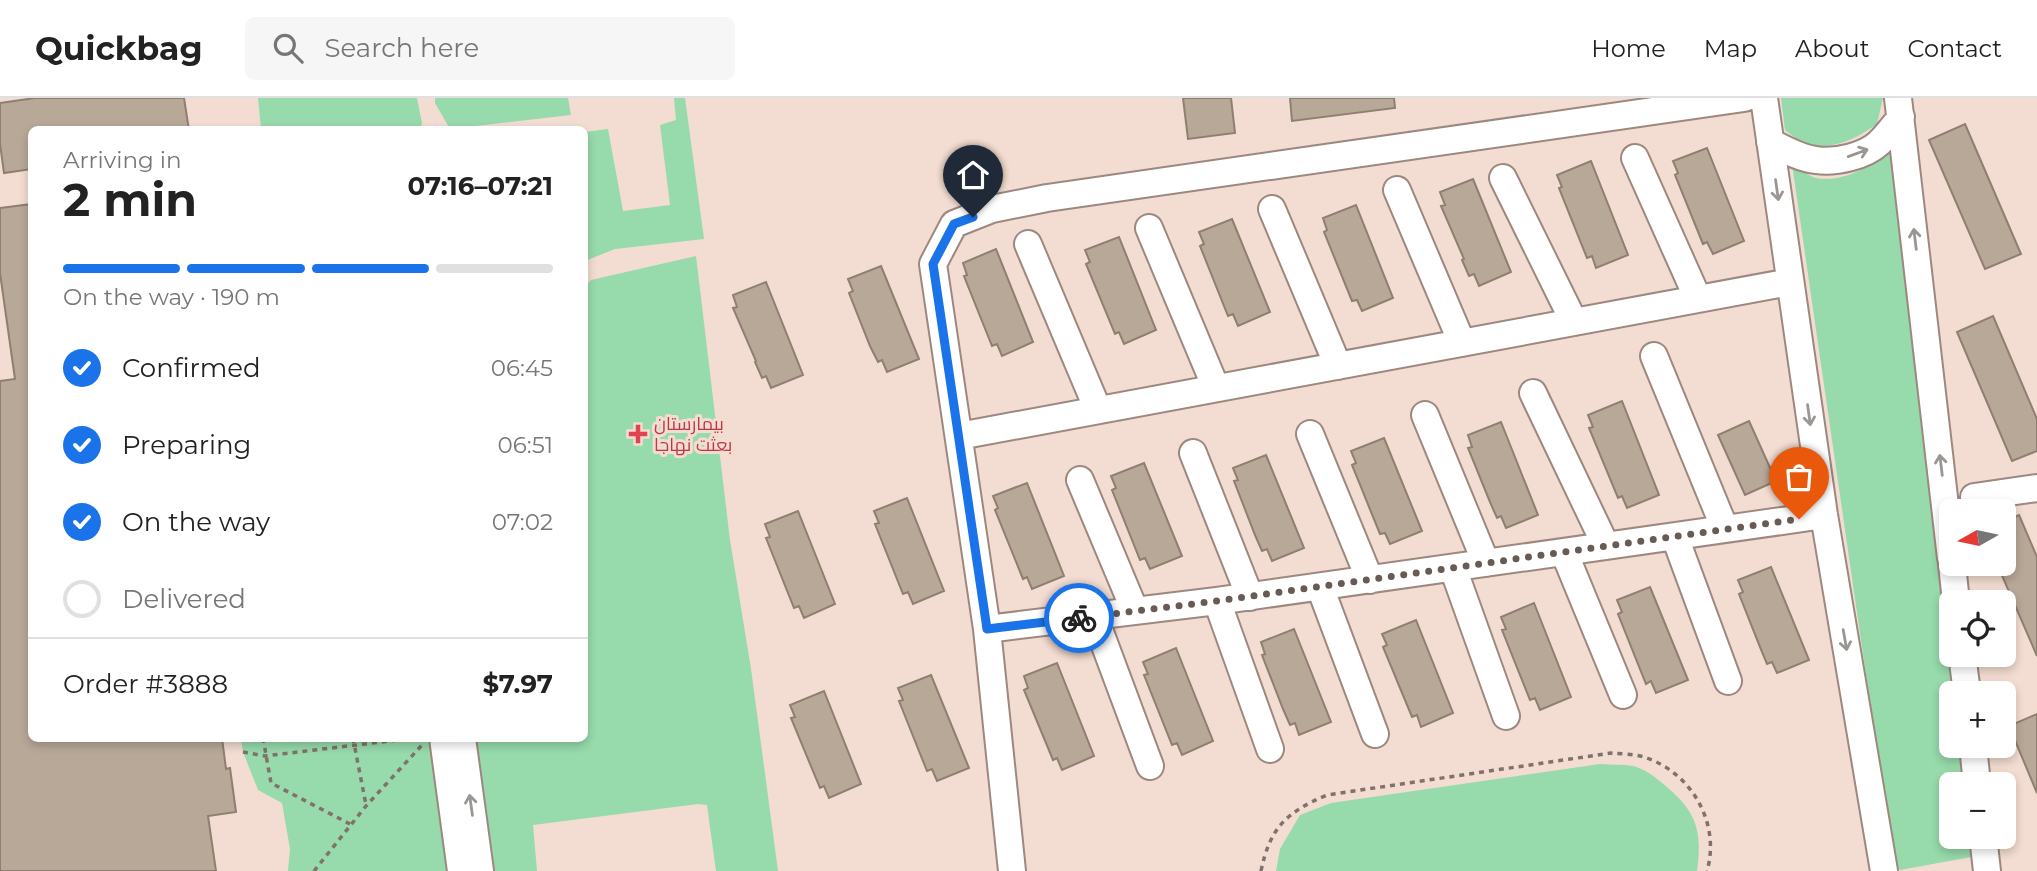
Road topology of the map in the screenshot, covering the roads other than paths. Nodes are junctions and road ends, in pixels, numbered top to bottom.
1 (1744, 98) edge
2 (1764, 98) edge
3 (1899, 108) edge
4 (1770, 142) junction
5 (1635, 158) dead end
6 (1503, 178) dead end
7 (1397, 190) dead end
8 (1272, 209) dead end
9 (1149, 228) dead end
10 (1028, 244) dead end
11 (1790, 282) junction
12 (1698, 299) junction
13 (1574, 322) junction
14 (1462, 343) junction
15 (1654, 356) dead end
16 (1338, 366) junction
17 (1216, 388) junction
18 (1533, 393) dead end
19 (1098, 410) junction
20 (1424, 415) dead end
21 (1310, 434) dead end
22 (959, 436) junction
23 (1193, 453) dead end
24 (1080, 480) dead end
25 (2037, 488) edge
26 (1974, 497) dead end
27 (1944, 499) edge
28 (1824, 515) junction
29 (1725, 529) junction
30 (1675, 537) junction
31 (1606, 546) junction
32 (1564, 552) junction
33 (1486, 563) junction
34 (1454, 568) junction
35 (1370, 580) junction
36 (1320, 587) junction
37 (1250, 597) junction
38 (1217, 601) junction
39 (1135, 611) junction
40 (1094, 616) junction
41 (987, 629) junction
42 (1728, 681) dead end
43 (1623, 695) dead end
44 (1506, 716) dead end
45 (1375, 734) dead end
46 (444, 742) edge
47 (463, 742) edge
48 (1270, 749) dead end
49 (1150, 766) dead end
50 (1984, 849) edge
51 (461, 871) edge
52 (480, 871) edge
53 (1012, 871) edge
54 (1884, 871) edge
55 (1987, 871) edge

1 - 22 street
2 - 4 street
4 -> 3 street
27 -> 3 street
4 -> 11 street
5 - 12 street
6 - 13 street
7 - 14 street
8 - 16 street
9 - 17 street
10 - 19 street
11 - 12 street
11 -> 28 street
12 - 13 street
13 - 14 street
14 - 16 street
15 - 29 street
16 - 17 street
17 - 19 street
18 - 31 street
19 - 22 street
20 - 33 street
21 - 35 street
22 - 41 street
23 - 37 street
24 - 39 street
25 - 26 street
28 - 29 street
28 -> 54 street
29 - 30 street
30 - 31 street
30 - 42 street
31 - 32 street
32 - 33 street
32 - 43 street
33 - 34 street
34 - 35 street
34 - 44 street
35 - 36 street
36 - 37 street
36 - 45 street
37 - 38 street
38 - 39 street
38 - 48 street
39 - 40 street
40 - 41 street
40 - 49 street
41 - 53 street
46 - 51 street
52 -> 47 street
50 - 55 street

